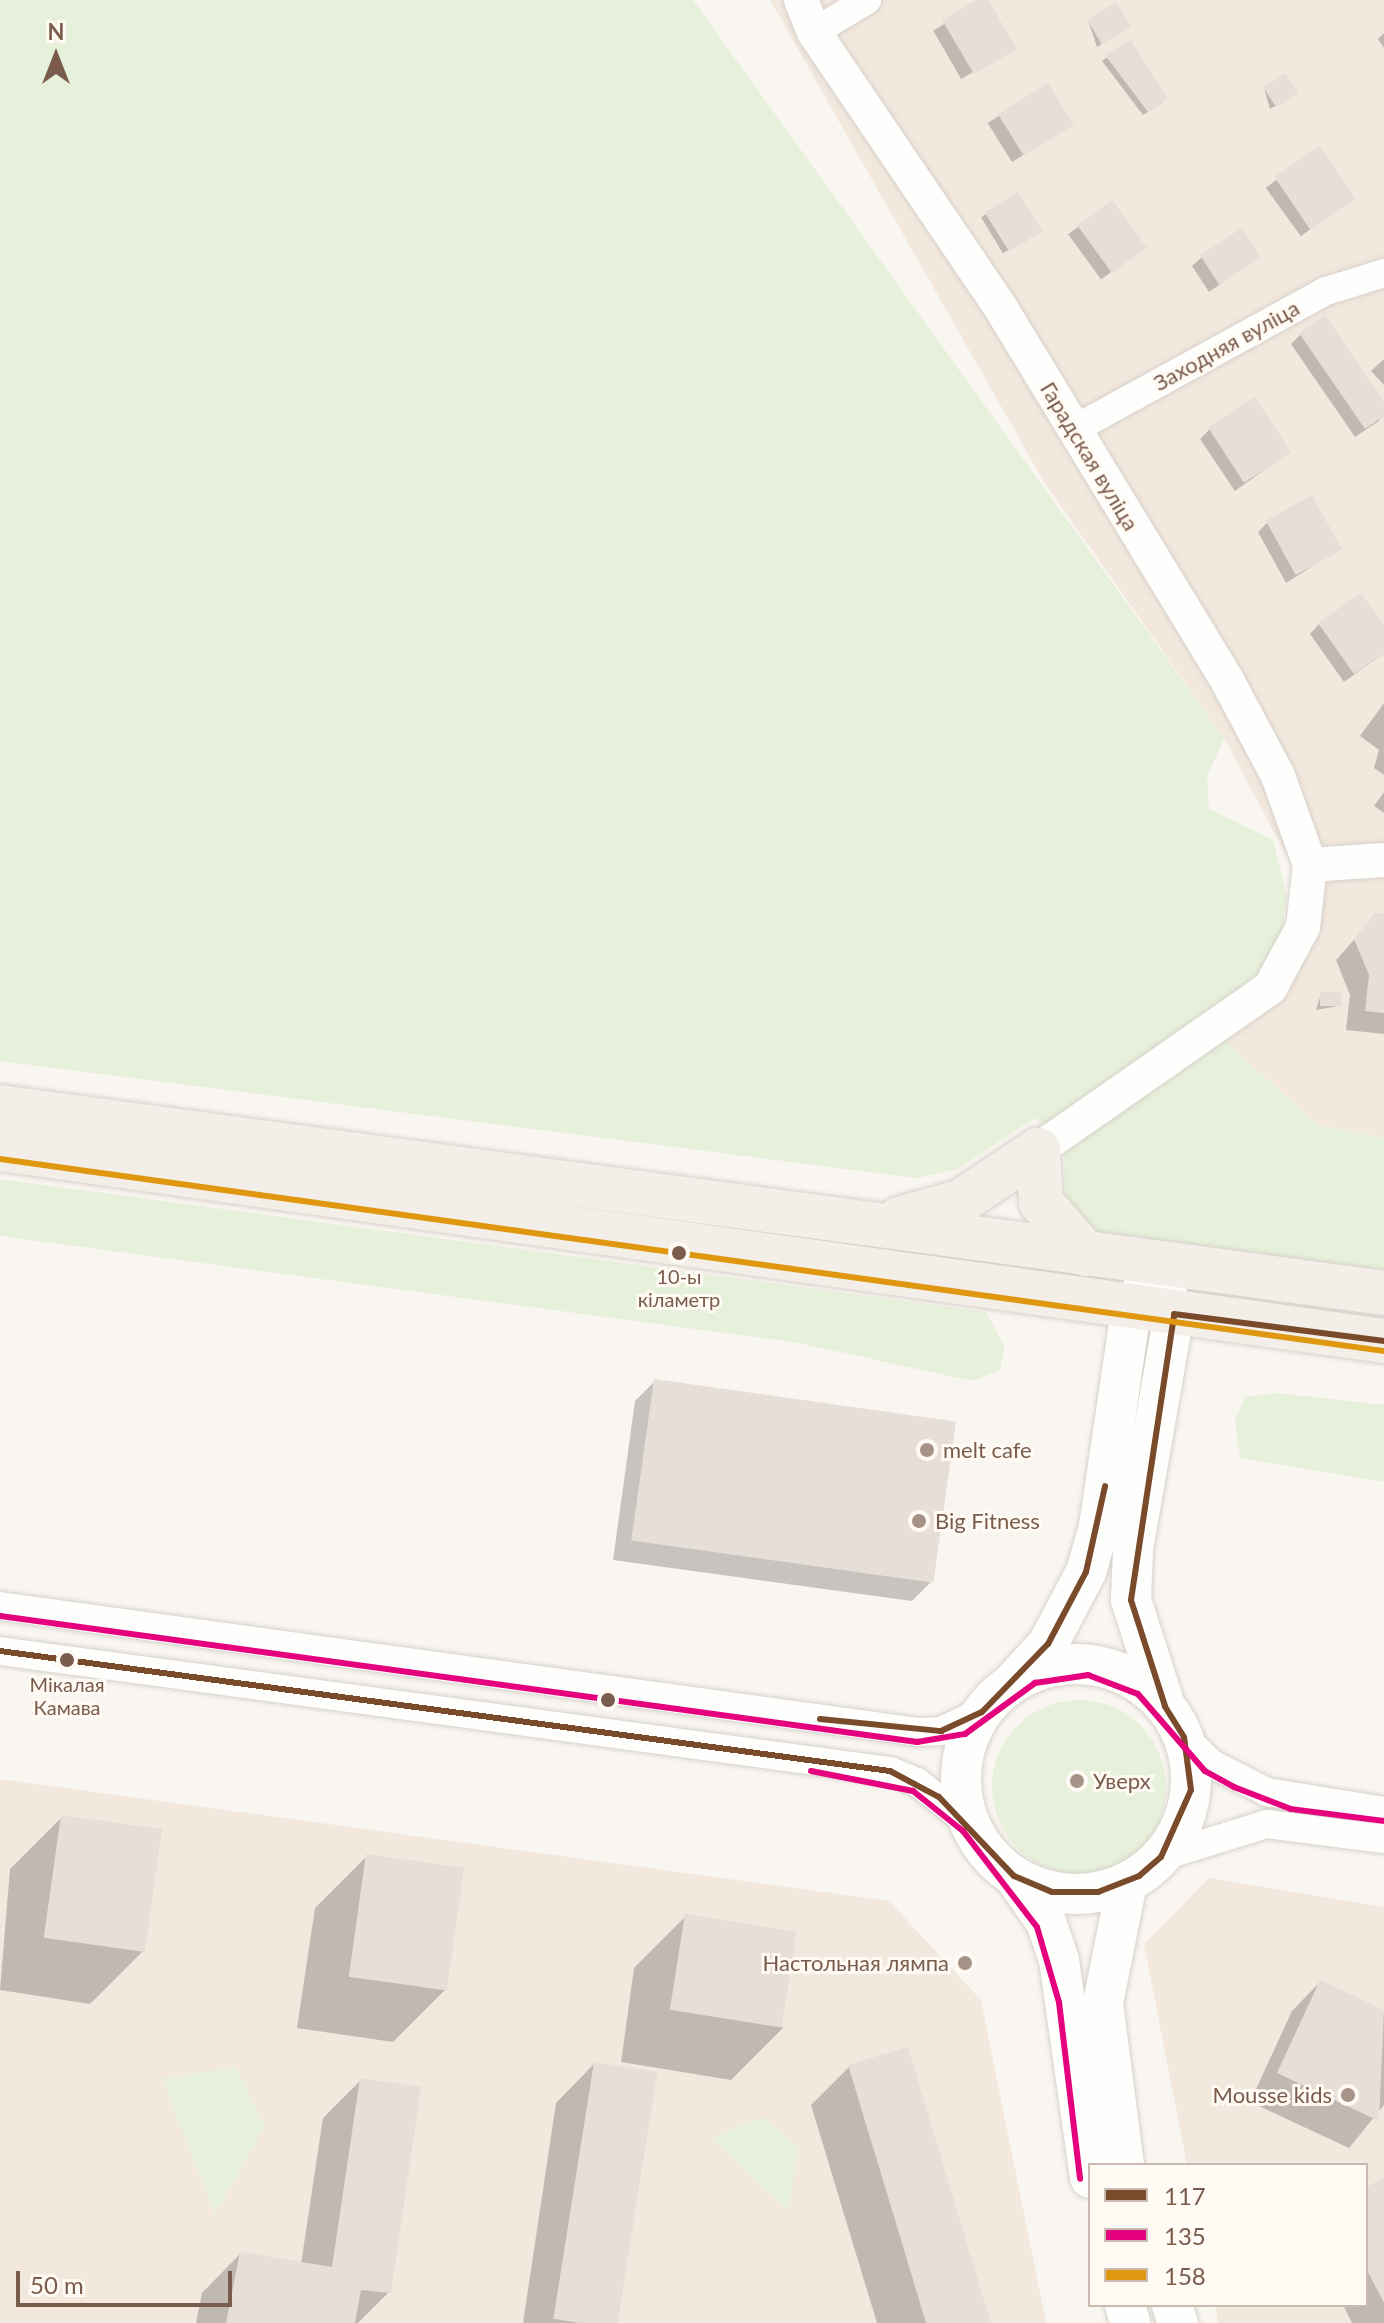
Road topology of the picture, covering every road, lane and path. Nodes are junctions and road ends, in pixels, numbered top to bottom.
1 (801, 0) edge
2 (867, 0) edge
3 (814, 32) junction
4 (1384, 273) edge
5 (1073, 430) junction
6 (1384, 860) edge
7 (1310, 865) junction
8 (0, 1107) edge
9 (0, 1149) edge
10 (1038, 1150) junction
11 (874, 1222) junction
12 (1086, 1254) junction
13 (1156, 1264) junction
14 (1384, 1293) edge
15 (1131, 1309) junction
16 (1174, 1314) junction
17 (1384, 1341) edge
18 (0, 1606) edge
19 (0, 1651) edge
20 (1012, 1682) junction
21 (982, 1712) junction
22 (1175, 1722) junction
23 (1384, 1811) edge
24 (970, 1824) junction
25 (1384, 1839) edge
26 (1161, 1857) junction
27 (1014, 1876) junction
28 (1127, 1883) junction
29 (1124, 2163) edge
30 (1088, 2164) edge

1 - 3 street, Гарадская вуліца
2 - 3 street
3 - 5 street, Гарадская вуліца
4 - 5 street, Заходняя вуліца
5 - 7 street, Гарадская вуліца
6 - 7 street
7 - 10 street
8 - 11 main road
9 - 15 main road
10 - 11 main road
10 - 12 main road
11 - 12 main road
12 - 13 main road
13 - 14 main road
13 - 15 main road
13 - 16 main road
15 - 16 main road
15 - 20 main road
16 - 17 main road
16 - 22 main road
18 - 21 street
19 - 24 street
20 - 21 main road
20 - 22 main road
21 - 24 main road
22 - 23 street
22 - 26 main road
24 - 27 main road
25 - 26 street
26 - 28 main road
27 - 28 main road
27 - 30 main road
28 - 29 main road

